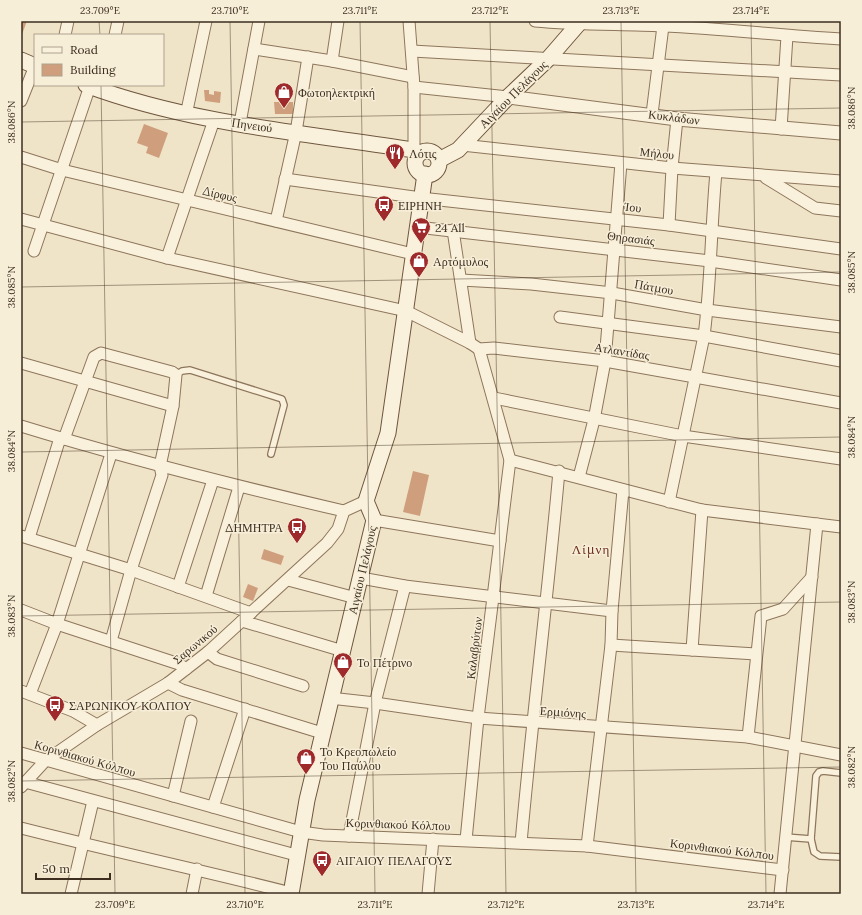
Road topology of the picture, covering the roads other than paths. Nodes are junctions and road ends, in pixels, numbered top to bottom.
1 (68, 21) edge
2 (118, 21) edge
3 (206, 21) edge
4 (259, 21) edge
5 (338, 21) edge
6 (409, 21) edge
7 (535, 21) edge
8 (579, 23) edge
9 (663, 26) junction
10 (65, 34) edge
11 (115, 34) edge
12 (787, 36) junction
13 (841, 39) edge
14 (254, 49) junction
15 (412, 51) junction
16 (308, 57) junction
17 (548, 59) junction
18 (21, 60) edge
19 (332, 61) junction
20 (658, 64) junction
21 (34, 66) edge
22 (34, 68) edge
23 (785, 72) junction
24 (841, 75) edge
25 (414, 82) junction
26 (95, 87) edge
27 (508, 97) junction
28 (21, 101) edge
29 (652, 114) junction
30 (186, 115) junction
31 (677, 118) junction
32 (214, 120) junction
33 (240, 124) junction
34 (781, 129) junction
35 (296, 132) junction
36 (841, 133) edge
37 (462, 145) junction
38 (416, 152) junction
39 (21, 157) edge
40 (439, 160) junction
41 (621, 163) junction
42 (672, 168) junction
43 (62, 170) junction
44 (716, 172) junction
45 (426, 174) junction
46 (764, 176) junction
47 (285, 179) junction
48 (841, 181) edge
49 (421, 198) junction
50 (186, 200) junction
51 (841, 211) edge
52 (617, 218) junction
53 (21, 219) edge
54 (276, 221) junction
55 (669, 225) junction
56 (43, 226) junction
57 (417, 227) junction
58 (453, 230) junction
59 (711, 230) junction
60 (841, 249) edge
61 (615, 250) junction
62 (34, 251) dead end
63 (413, 254) junction
64 (167, 258) junction
65 (710, 261) junction
66 (461, 280) junction
67 (841, 280) edge
68 (612, 293) junction
69 (707, 310) junction
70 (406, 311) junction
71 (560, 317) dead end
72 (609, 323) junction
73 (841, 326) edge
74 (704, 336) junction
75 (475, 346) junction
76 (605, 361) junction
77 (841, 361) edge
78 (21, 363) edge
79 (176, 375) junction
80 (694, 376) junction
81 (85, 382) junction
82 (494, 398) junction
83 (841, 403) edge
84 (173, 406) junction
85 (594, 420) junction
86 (21, 426) edge
87 (683, 436) junction
88 (62, 439) junction
89 (112, 454) junction
90 (271, 454) dead end
91 (841, 459) edge
92 (510, 460) junction
93 (160, 466) junction
94 (559, 471) junction
95 (579, 477) junction
96 (213, 480) junction
97 (239, 487) junction
98 (623, 490) junction
99 (366, 501) junction
100 (669, 502) junction
101 (702, 510) junction
102 (344, 511) junction
103 (374, 520) junction
104 (817, 524) junction
105 (841, 527) edge
106 (25, 537) edge
107 (500, 541) junction
108 (80, 553) junction
109 (131, 570) junction
110 (812, 577) junction
111 (361, 578) junction
112 (288, 580) junction
113 (405, 586) junction
114 (178, 587) junction
115 (206, 596) junction
116 (493, 597) junction
117 (356, 598) junction
118 (547, 603) junction
119 (21, 610) edge
120 (612, 611) junction
121 (251, 613) junction
122 (242, 621) junction
123 (57, 624) junction
124 (111, 641) junction
125 (611, 645) junction
126 (692, 650) junction
127 (343, 651) junction
128 (208, 652) junction
129 (756, 654) junction
130 (186, 669) junction
131 (168, 683) junction
132 (303, 686) dead end
133 (26, 693) edge
134 (330, 698) junction
135 (374, 703) junction
136 (245, 709) junction
137 (478, 718) junction
138 (190, 722) dead end
139 (532, 723) junction
140 (97, 725) junction
141 (601, 728) junction
142 (322, 733) junction
143 (748, 737) junction
144 (794, 744) junction
145 (21, 753) edge
146 (841, 755) edge
147 (45, 761) junction
148 (841, 773) edge
149 (23, 785) edge
150 (173, 796) junction
151 (93, 801) junction
152 (213, 807) junction
153 (21, 828) edge
154 (301, 832) junction
155 (349, 836) junction
156 (785, 838) junction
157 (433, 839) junction
158 (811, 839) junction
159 (466, 840) junction
160 (521, 843) junction
161 (83, 844) junction
162 (587, 846) junction
163 (296, 855) junction
164 (841, 857) edge
165 (197, 869) junction
166 (783, 870) junction
167 (291, 893) edge
168 (71, 894) edge
169 (192, 894) edge
170 (428, 894) edge
171 (780, 894) edge

1 - 10 street
2 - 11 street
3 - 30 street
4 - 14 street
5 - 19 street
6 - 15 street
7 - 8 street
8 - 9 street
8 - 17 main road, Αιγαίου Πελάγους
9 - 12 street
9 - 20 street
12 - 13 street
12 - 23 street
14 - 16 street
14 - 33 street
15 - 17 street
15 - 25 street
16 - 19 street
16 - 35 street
17 - 20 street
17 - 27 main road, Αιγαίου Πελάγους
18 - 21 main road
19 - 25 street
20 - 23 street
20 - 29 street
22 - 28 street
23 - 24 street
23 - 34 street
25 - 27 street
25 - 38 street
26 - 30 main road, Πηνειού
26 - 43 street
27 - 29 street, Κυκλάδων
27 - 37 main road, Αιγαίου Πελάγους
29 - 31 street, Κυκλάδων
30 - 32 main road, Πηνειού
31 - 34 street, Κυκλάδων
31 - 42 street
32 - 33 main road, Πηνειού
32 - 50 street
33 - 35 main road, Πηνειού
34 - 36 street, Κυκλάδων
35 - 38 main road, Πηνειού
35 - 47 street
37 - 40 main road, Αιγαίου Πελάγους
37 - 41 street, Μήλου
38 - 40 main road, Πηνειού
38 - 45 main road
39 - 43 street, Δίρφυς
40 - 45 main road
41 - 42 street, Μήλου
41 - 52 street
42 - 44 street, Μήλου
42 - 55 street
43 - 50 street, Δίρφυς
43 - 56 street
44 - 46 street, Μήλου
44 - 59 street
45 - 49 main road
46 - 48 street
46 - 51 street, Μήλου
47 - 49 street, Ίου
47 - 54 street
49 - 52 street, Ίου
49 - 57 main road
50 - 54 street, Δίρφυς
50 - 64 street
52 - 55 street, Ίου
52 - 61 street
53 - 56 street, Ατλαντίδας
54 - 63 street, Δίρφυς
55 - 59 street, Ίου
56 - 62 street
56 - 64 street, Ατλαντίδας
57 - 58 street, Θηρασιάς
57 - 63 main road
58 - 61 street, Θηρασιάς
58 - 66 street
59 - 60 street, Ίου
59 - 65 street
61 - 65 street, Θηρασιάς
61 - 68 street
63 - 70 main road
64 - 70 street, Ατλαντίδας
65 - 67 street, Θηρασιάς
65 - 69 street
66 - 68 street, Πάτμου
66 - 75 street
68 - 69 street, Πάτμου
68 - 72 street
69 - 73 street, Πάτμου
69 - 74 street
70 - 75 street, Ατλαντίδας
70 - 99 main road
71 - 72 street
72 - 74 street
72 - 76 street
74 - 77 street
74 - 80 street
75 - 76 street, Ατλαντίδας
75 - 82 street
76 - 80 street, Ατλαντίδας
76 - 85 street
78 - 81 street
79 - 81 street
79 - 84 street
79 - 90 lane
80 - 83 street, Ατλαντίδας
80 - 87 street
81 - 84 street
81 - 88 street
82 - 85 street
82 - 92 street
84 - 93 street
85 - 87 street
85 - 95 street
86 - 88 street
87 - 91 street
87 - 100 street
88 - 89 street
88 - 106 street
89 - 93 street
89 - 108 street
92 - 94 street
92 - 107 street, Καλαβρύτων
93 - 96 street
93 - 109 street
94 - 95 street
94 - 118 street
95 - 98 street
96 - 97 street
96 - 114 street
97 - 102 street
97 - 115 street
98 - 100 street
98 - 120 street
99 - 102 street
99 - 103 main road, Αιγαίου Πελάγους
100 - 101 street
101 - 104 street
101 - 126 street
102 - 112 street, Σαρωνικού
103 - 107 street
103 - 111 main road, Αιγαίου Πελάγους
104 - 105 street
104 - 110 street
106 - 108 street
107 - 116 street, Καλαβρύτων
108 - 109 street
108 - 123 street
109 - 114 street
109 - 124 street
110 - 129 street
110 - 144 street
111 - 113 street
111 - 117 main road, Αιγαίου Πελάγους
112 - 117 street
112 - 121 street, Σαρωνικού
113 - 116 street
113 - 135 street
114 - 115 street
115 - 121 street
116 - 118 street
116 - 137 street, Καλαβρύτων
117 - 127 main road, Αιγαίου Πελάγους
118 - 120 street
118 - 139 street
119 - 123 street
120 - 125 street
121 - 122 street, Σαρωνικού
122 - 127 street
122 - 128 street, Σαρωνικού
123 - 124 street
123 - 133 street
124 - 130 street
125 - 126 street
125 - 141 street
126 - 129 street
127 - 134 main road, Αιγαίου Πελάγους
128 - 130 street, Σαρωνικού
128 - 132 street
129 - 143 street
130 - 131 street, Σαρωνικού
131 - 136 street
131 - 140 street, Σαρωνικού
133 - 140 street
134 - 135 street, Ερμιόνης
134 - 142 main road, Αιγαίου Πελάγους
135 - 137 street, Ερμιόνης
135 - 155 street
136 - 142 street
136 - 152 street
137 - 139 street, Ερμιόνης
137 - 159 street, Καλαβρύτων
138 - 150 street
139 - 141 street, Ερμιόνης
139 - 160 street
140 - 147 street, Σαρωνικού
141 - 143 street, Ερμιόνης
141 - 162 street
142 - 154 main road, Αιγαίου Πελάγους
143 - 144 street, Ερμιόνης
144 - 146 street, Ερμιόνης
144 - 156 street
145 - 147 street, Κορινθιακού Κόλπου
147 - 149 street, Σαρωνικού
147 - 150 street, Κορινθιακού Κόλπου
148 - 158 lane
149 - 151 street
150 - 152 street, Κορινθιακού Κόλπου
151 - 161 street
151 - 163 street
152 - 154 street, Κορινθιακού Κόλπου
153 - 161 street
154 - 155 street, Κορινθιακού Κόλπου
154 - 163 main road, Αιγαίου Πελάγους
155 - 157 street, Κορινθιακού Κόλπου
156 - 158 lane
156 - 166 street
157 - 159 street, Κορινθιακού Κόλπου
157 - 170 street
158 - 164 lane
159 - 160 street, Κορινθιακού Κόλπου
160 - 162 street, Κορινθιακού Κόλπου
161 - 165 street
161 - 168 street
162 - 166 street, Κορινθιακού Κόλπου
163 - 167 main road, Αιγαίου Πελάγους
165 - 167 street
165 - 169 street
166 - 171 street

